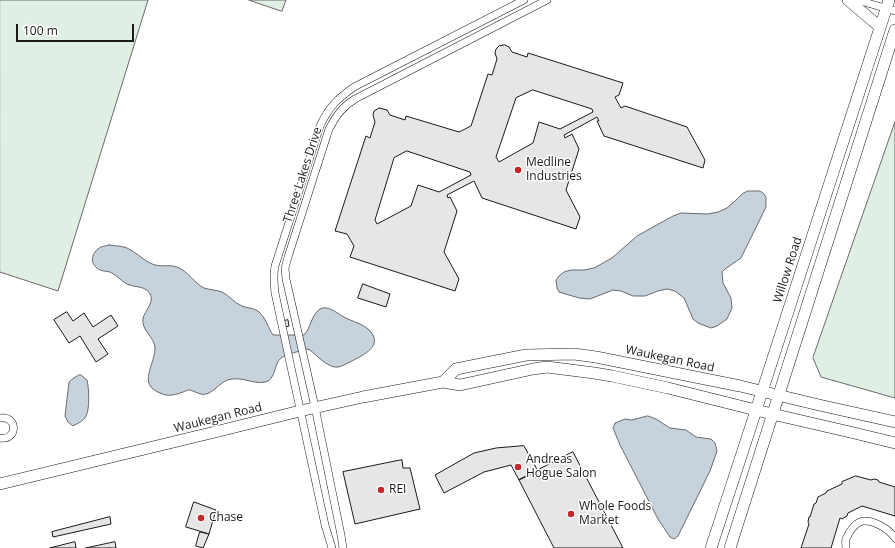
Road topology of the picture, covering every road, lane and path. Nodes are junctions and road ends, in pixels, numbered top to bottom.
1 (524, 0) edge
2 (547, 0) edge
3 (848, 0) edge
4 (857, 0) edge
5 (890, 7) edge
6 (880, 27) junction
7 (895, 30) edge
8 (443, 382) junction
9 (762, 391) junction
10 (778, 395) junction
11 (315, 407) junction
12 (756, 410) junction
13 (300, 411) junction
14 (772, 414) junction
15 (0, 418) edge
16 (895, 422) edge
17 (0, 438) edge
18 (895, 443) edge
19 (0, 484) edge
20 (895, 538) edge
21 (332, 548) edge
22 (343, 548) edge
23 (711, 548) edge
24 (730, 548) edge
25 (846, 548) edge

1 - 13 street, Three Lakes Drive
2 - 11 street, Three Lakes Drive
3 - 6 main road
4 - 5 street
5 - 6 main road, Willow Road
6 - 9 main road, Willow Road
7 - 10 main road
8 - 9 main road, Waukegan Road
8 - 11 main road, Waukegan Road
8 - 12 main road, Waukegan Road
9 - 10 main road, Waukegan Road
9 - 12 main road, Willow Road
10 - 14 main road
10 - 16 main road, Waukegan Road
11 - 13 main road, Waukegan Road
11 - 22 street, Three Lakes Drive
12 - 14 main road, Waukegan Road
12 - 23 main road, Willow Road
13 - 19 main road, Waukegan Road
13 - 21 street, Three Lakes Drive
14 - 18 main road, Waukegan Road
14 - 24 main road
15 - 17 street
20 - 25 street

